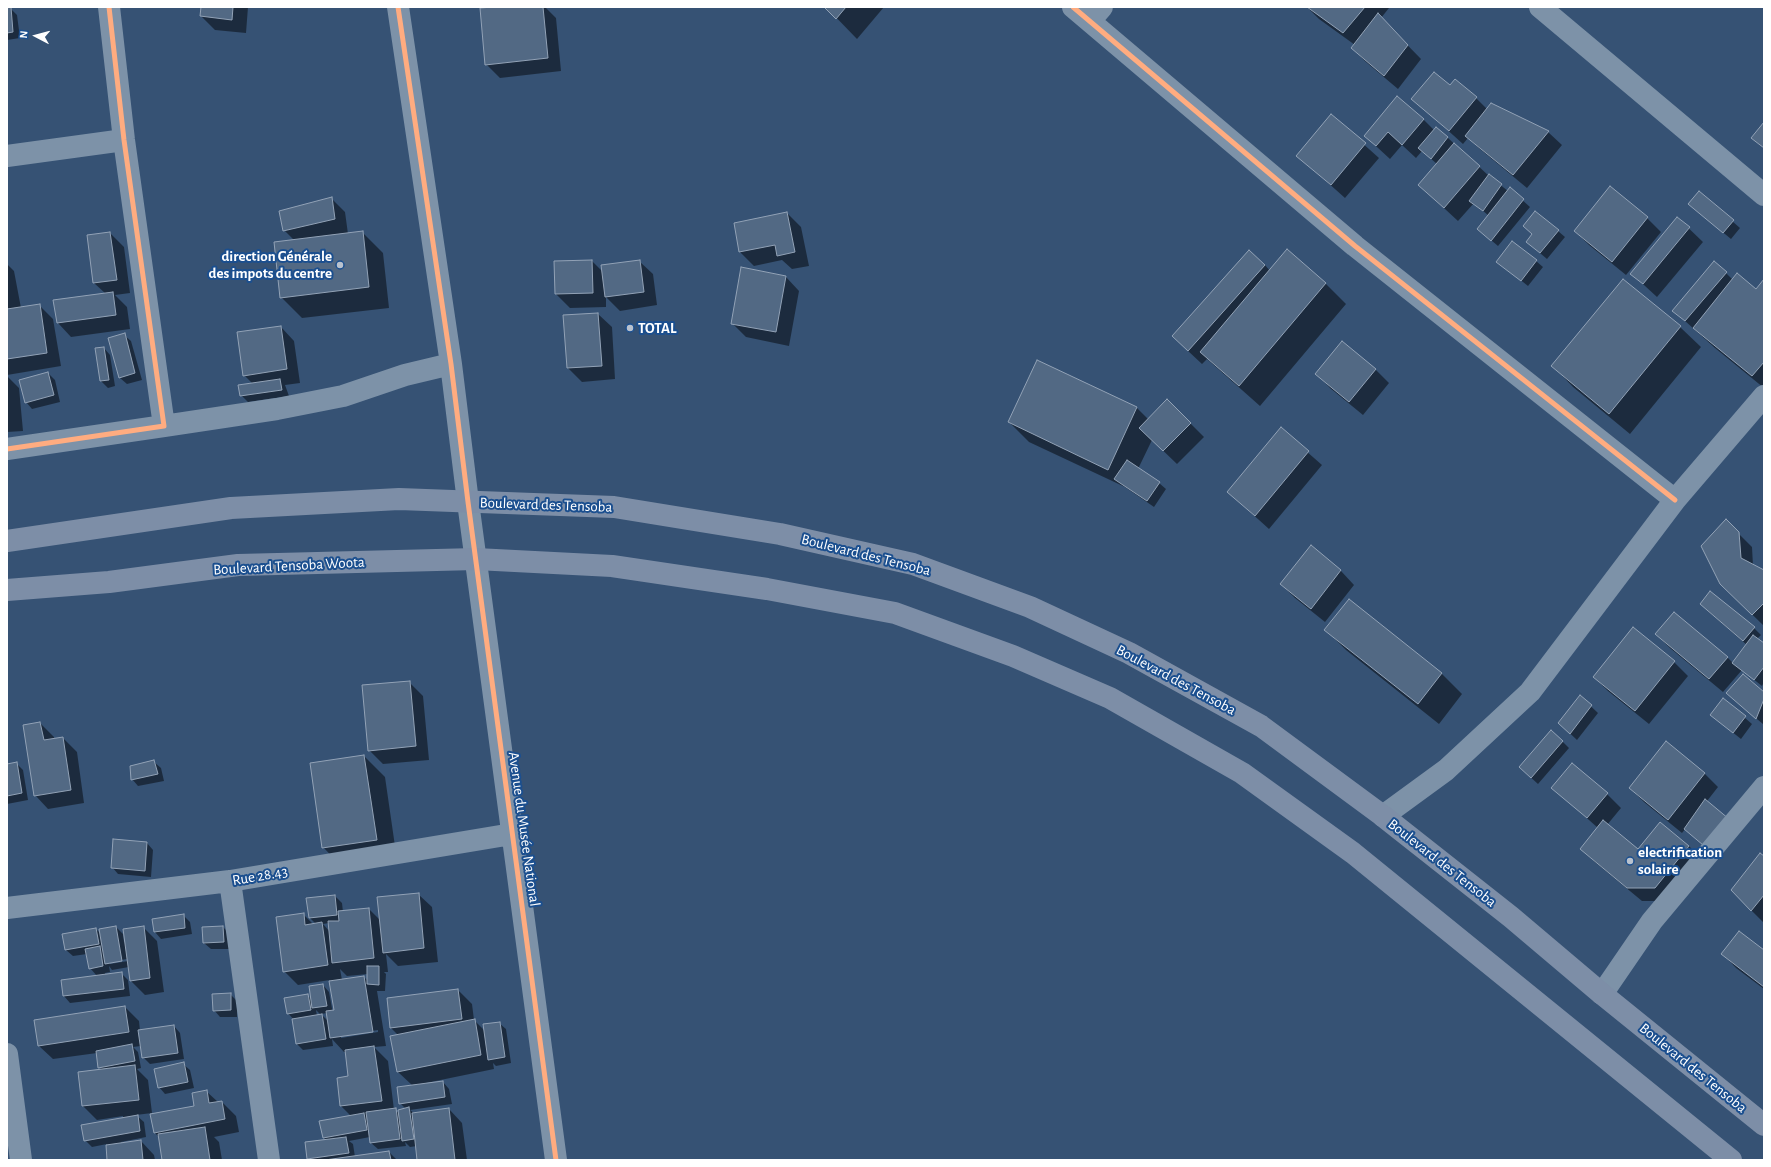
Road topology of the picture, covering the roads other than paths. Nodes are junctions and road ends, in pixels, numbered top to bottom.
1 (109, 7) edge
2 (398, 7) edge
3 (1073, 7) edge
4 (1540, 7) edge
5 (1096, 14) edge
6 (124, 140) junction
7 (7, 156) edge
8 (1764, 195) edge
9 (451, 364) junction
10 (1764, 396) edge
11 (164, 426) junction
12 (7, 449) edge
13 (1675, 500) junction
14 (468, 502) junction
15 (7, 541) edge
16 (476, 559) junction
17 (7, 590) edge
18 (1764, 786) edge
19 (1383, 816) junction
20 (512, 834) junction
21 (230, 881) junction
22 (7, 908) edge
23 (1602, 994) junction
24 (7, 1054) edge
25 (1764, 1125) edge
26 (21, 1160) edge
27 (269, 1160) edge
28 (556, 1160) edge
29 (1731, 1160) edge

1 - 6 street
2 - 9 street, Avenue du Musée National
3 - 5 street
4 - 8 street
5 - 13 street
6 - 7 street
6 - 11 street
9 - 11 street
9 - 14 street, Avenue du Musée National
10 - 13 street
11 - 12 street
13 - 19 street
14 - 15 main road
14 - 16 street, Avenue du Musée National
14 - 19 main road, Boulevard des Tensoba
16 - 17 main road, Boulevard Tensoba Woota
16 - 20 street, Avenue du Musée National
16 - 29 main road
18 - 23 street
19 - 23 main road, Boulevard des Tensoba
20 - 21 street, Rue 28.43
20 - 28 street, Avenue du Musée National
21 - 22 street, Rue 28.43
21 - 27 street
23 - 25 main road, Boulevard des Tensoba
24 - 26 street

